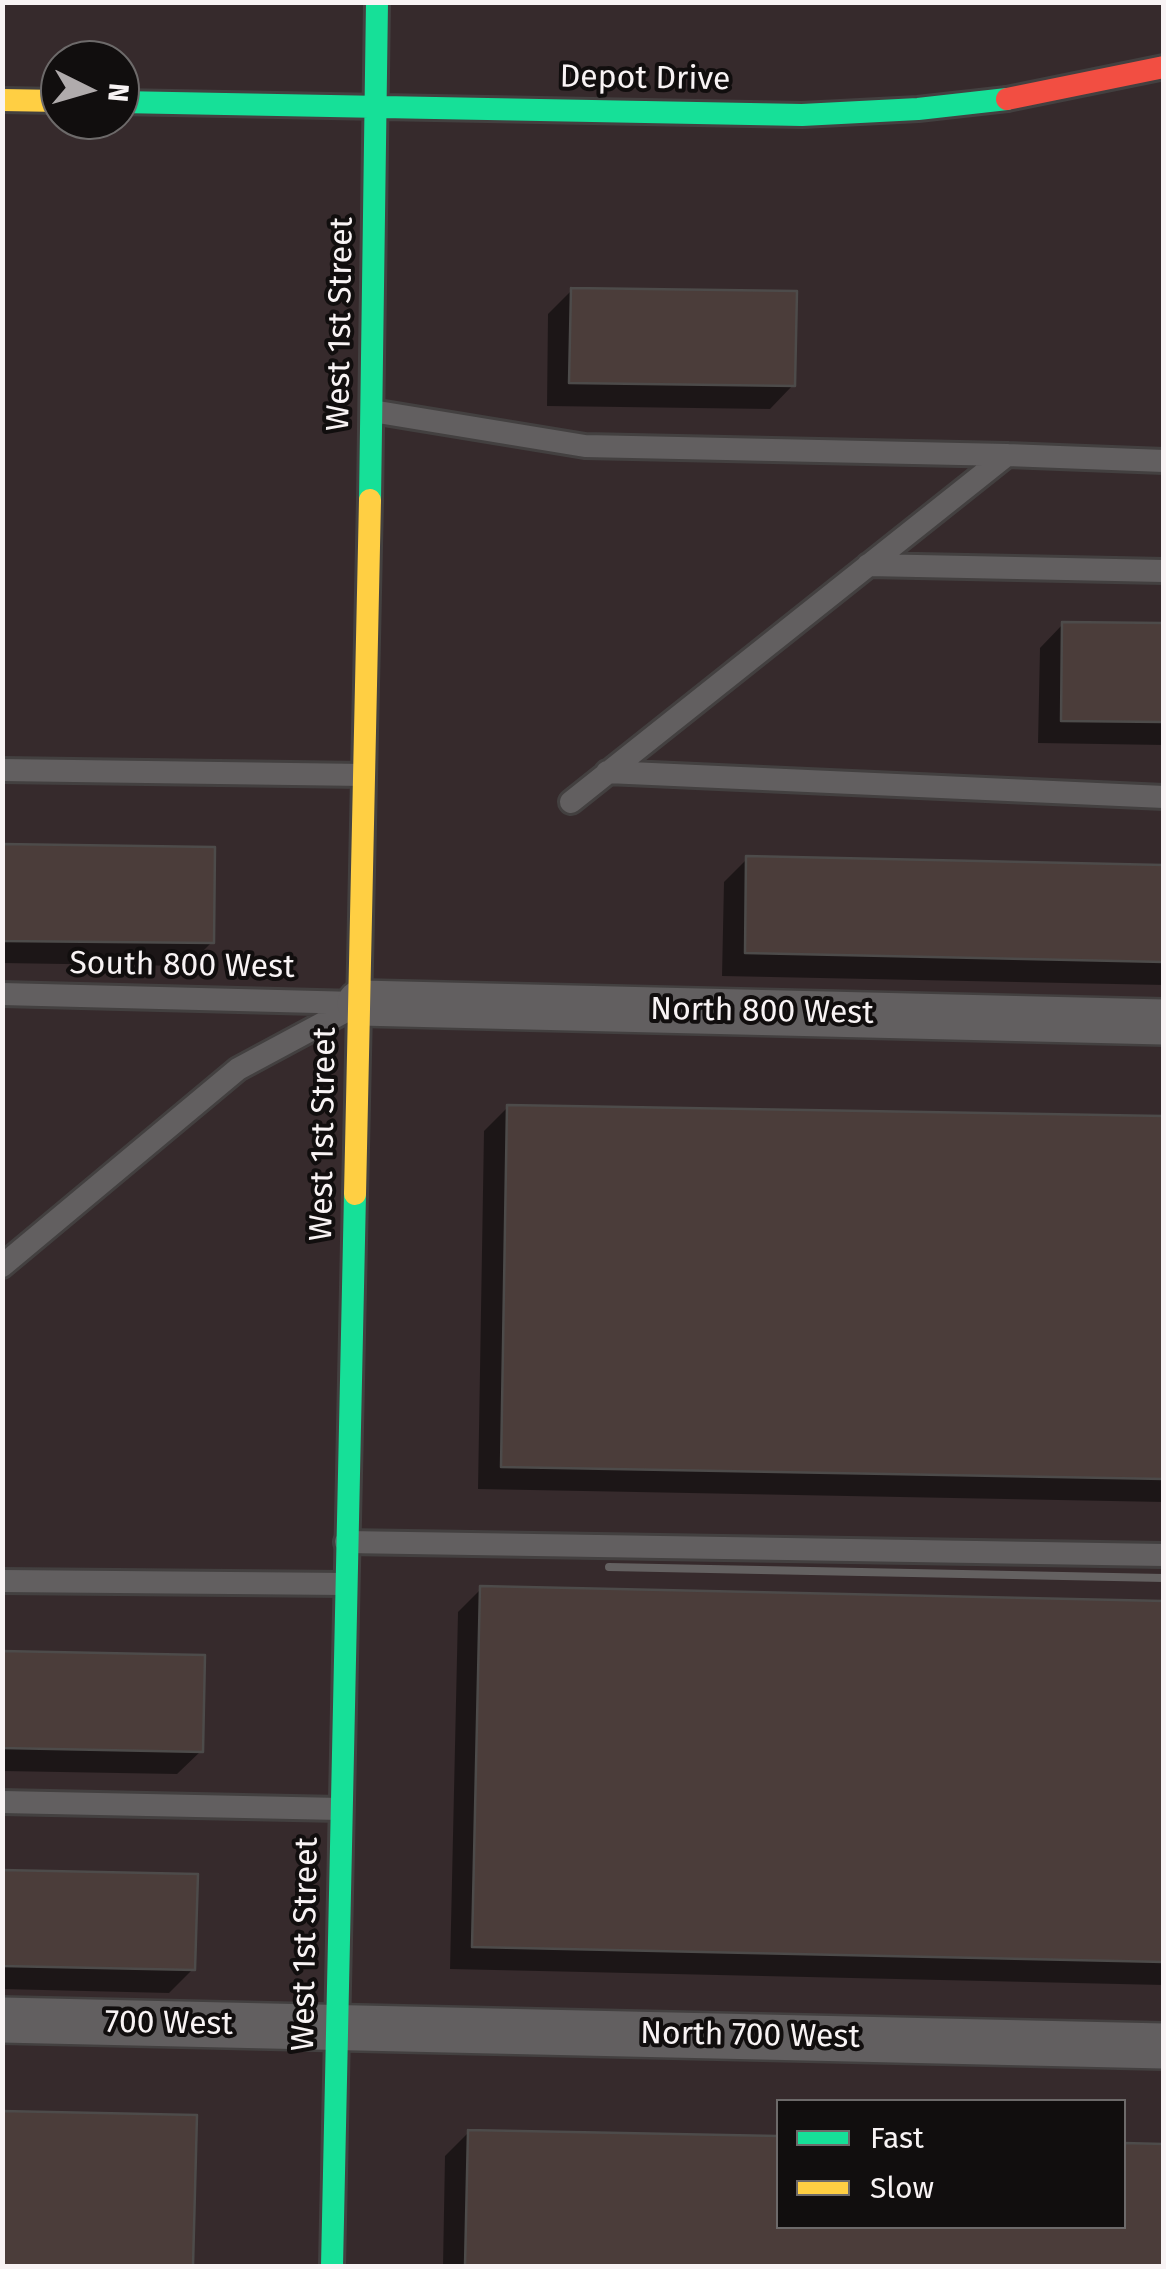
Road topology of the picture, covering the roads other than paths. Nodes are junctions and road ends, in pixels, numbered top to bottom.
1 (377, 2) edge
2 (1164, 67) edge
3 (2, 100) edge
4 (40, 101) edge
5 (140, 102) edge
6 (376, 105) junction
7 (372, 411) junction
8 (1006, 455) junction
9 (1164, 461) edge
10 (868, 564) junction
11 (1164, 571) edge
12 (2, 770) edge
13 (608, 772) junction
14 (364, 775) junction
15 (1164, 797) edge
16 (572, 802) dead end
17 (2, 994) edge
18 (360, 1003) junction
19 (1164, 1022) edge
20 (2, 1237) edge
21 (31, 1242) junction
22 (2, 1266) edge
23 (346, 1542) junction
24 (1164, 1555) edge
25 (2, 1581) edge
26 (346, 1584) junction
27 (2, 1802) edge
28 (341, 1809) junction
29 (2, 2020) edge
30 (336, 2027) junction
31 (1164, 2046) edge
32 (332, 2266) edge

1 - 6 street, West 1st Street
2 - 6 street, Depot Drive
3 - 4 street
5 - 6 street, Depot Drive
6 - 7 street, West 1st Street
7 - 8 lane
7 - 14 street, West 1st Street
8 - 9 lane
8 - 10 lane
10 - 11 lane
10 - 13 lane
12 - 14 lane
13 - 15 lane
13 - 16 lane
14 - 18 street, West 1st Street
17 - 18 lane, South 800 West
18 - 19 street, North 800 West
18 - 21 lane
18 - 23 street, West 1st Street
20 - 21 lane
21 - 22 lane
23 - 24 lane
23 - 26 street, West 1st Street
25 - 26 lane
26 - 28 street, West 1st Street
27 - 28 lane
28 - 30 street, West 1st Street
29 - 30 street, 700 West
30 - 31 street, North 700 West
30 - 32 street, West 1st Street

